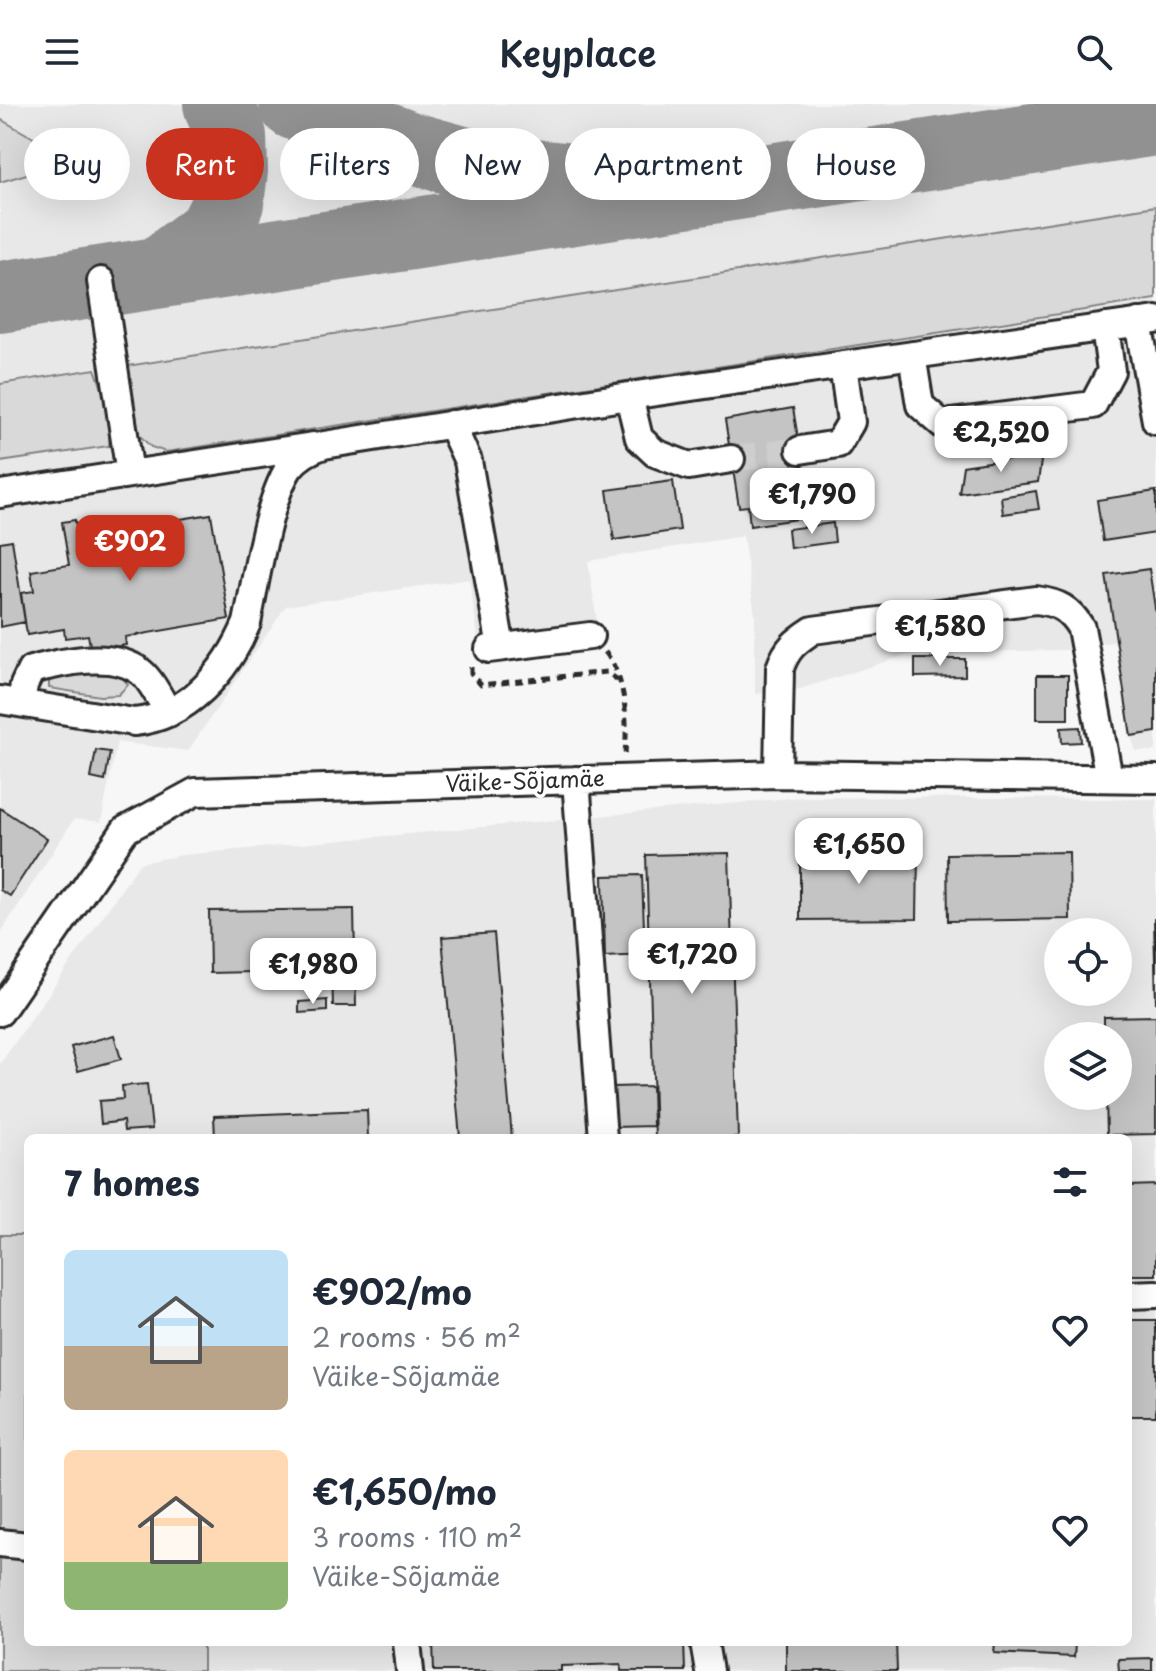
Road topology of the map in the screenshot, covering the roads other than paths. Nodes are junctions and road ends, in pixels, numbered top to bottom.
1 (101, 281) dead end
2 (1147, 321) edge
3 (1105, 327) junction
4 (912, 355) junction
5 (843, 365) junction
6 (629, 396) junction
7 (1156, 421) edge
8 (451, 424) junction
9 (324, 445) junction
10 (800, 450) tunnel mouth
11 (731, 459) tunnel mouth
12 (130, 474) junction
13 (0, 494) edge
14 (590, 636) road end
15 (10, 702) edge
16 (169, 713) junction
17 (778, 774) junction
18 (1109, 778) junction
19 (1156, 779) edge
20 (576, 780) junction
21 (0, 1012) edge
22 (603, 1134) edge
23 (1156, 1294) edge
24 (1132, 1295) edge
25 (0, 1543) edge
26 (24, 1546) edge
27 (407, 1646) edge
28 (705, 1646) edge
29 (410, 1671) edge
30 (709, 1671) edge

1 - 12 street
2 - 3 street
2 - 7 street
3 - 4 street
3 - 4 street
4 - 5 street
5 - 6 street
5 - 10 street
6 - 8 street
6 - 11 street
8 - 9 street
8 - 14 street
9 - 12 street
9 - 16 street
12 - 13 street
15 - 16 street
15 - 16 street
17 - 18 street, Väike-Sõjamäe
17 - 18 street
17 - 20 street, Väike-Sõjamäe
18 - 19 street, Väike-Sõjamäe
20 - 21 street, Väike-Sõjamäe
20 - 22 street
23 - 24 street
25 - 26 street
27 - 29 street
28 - 30 street

